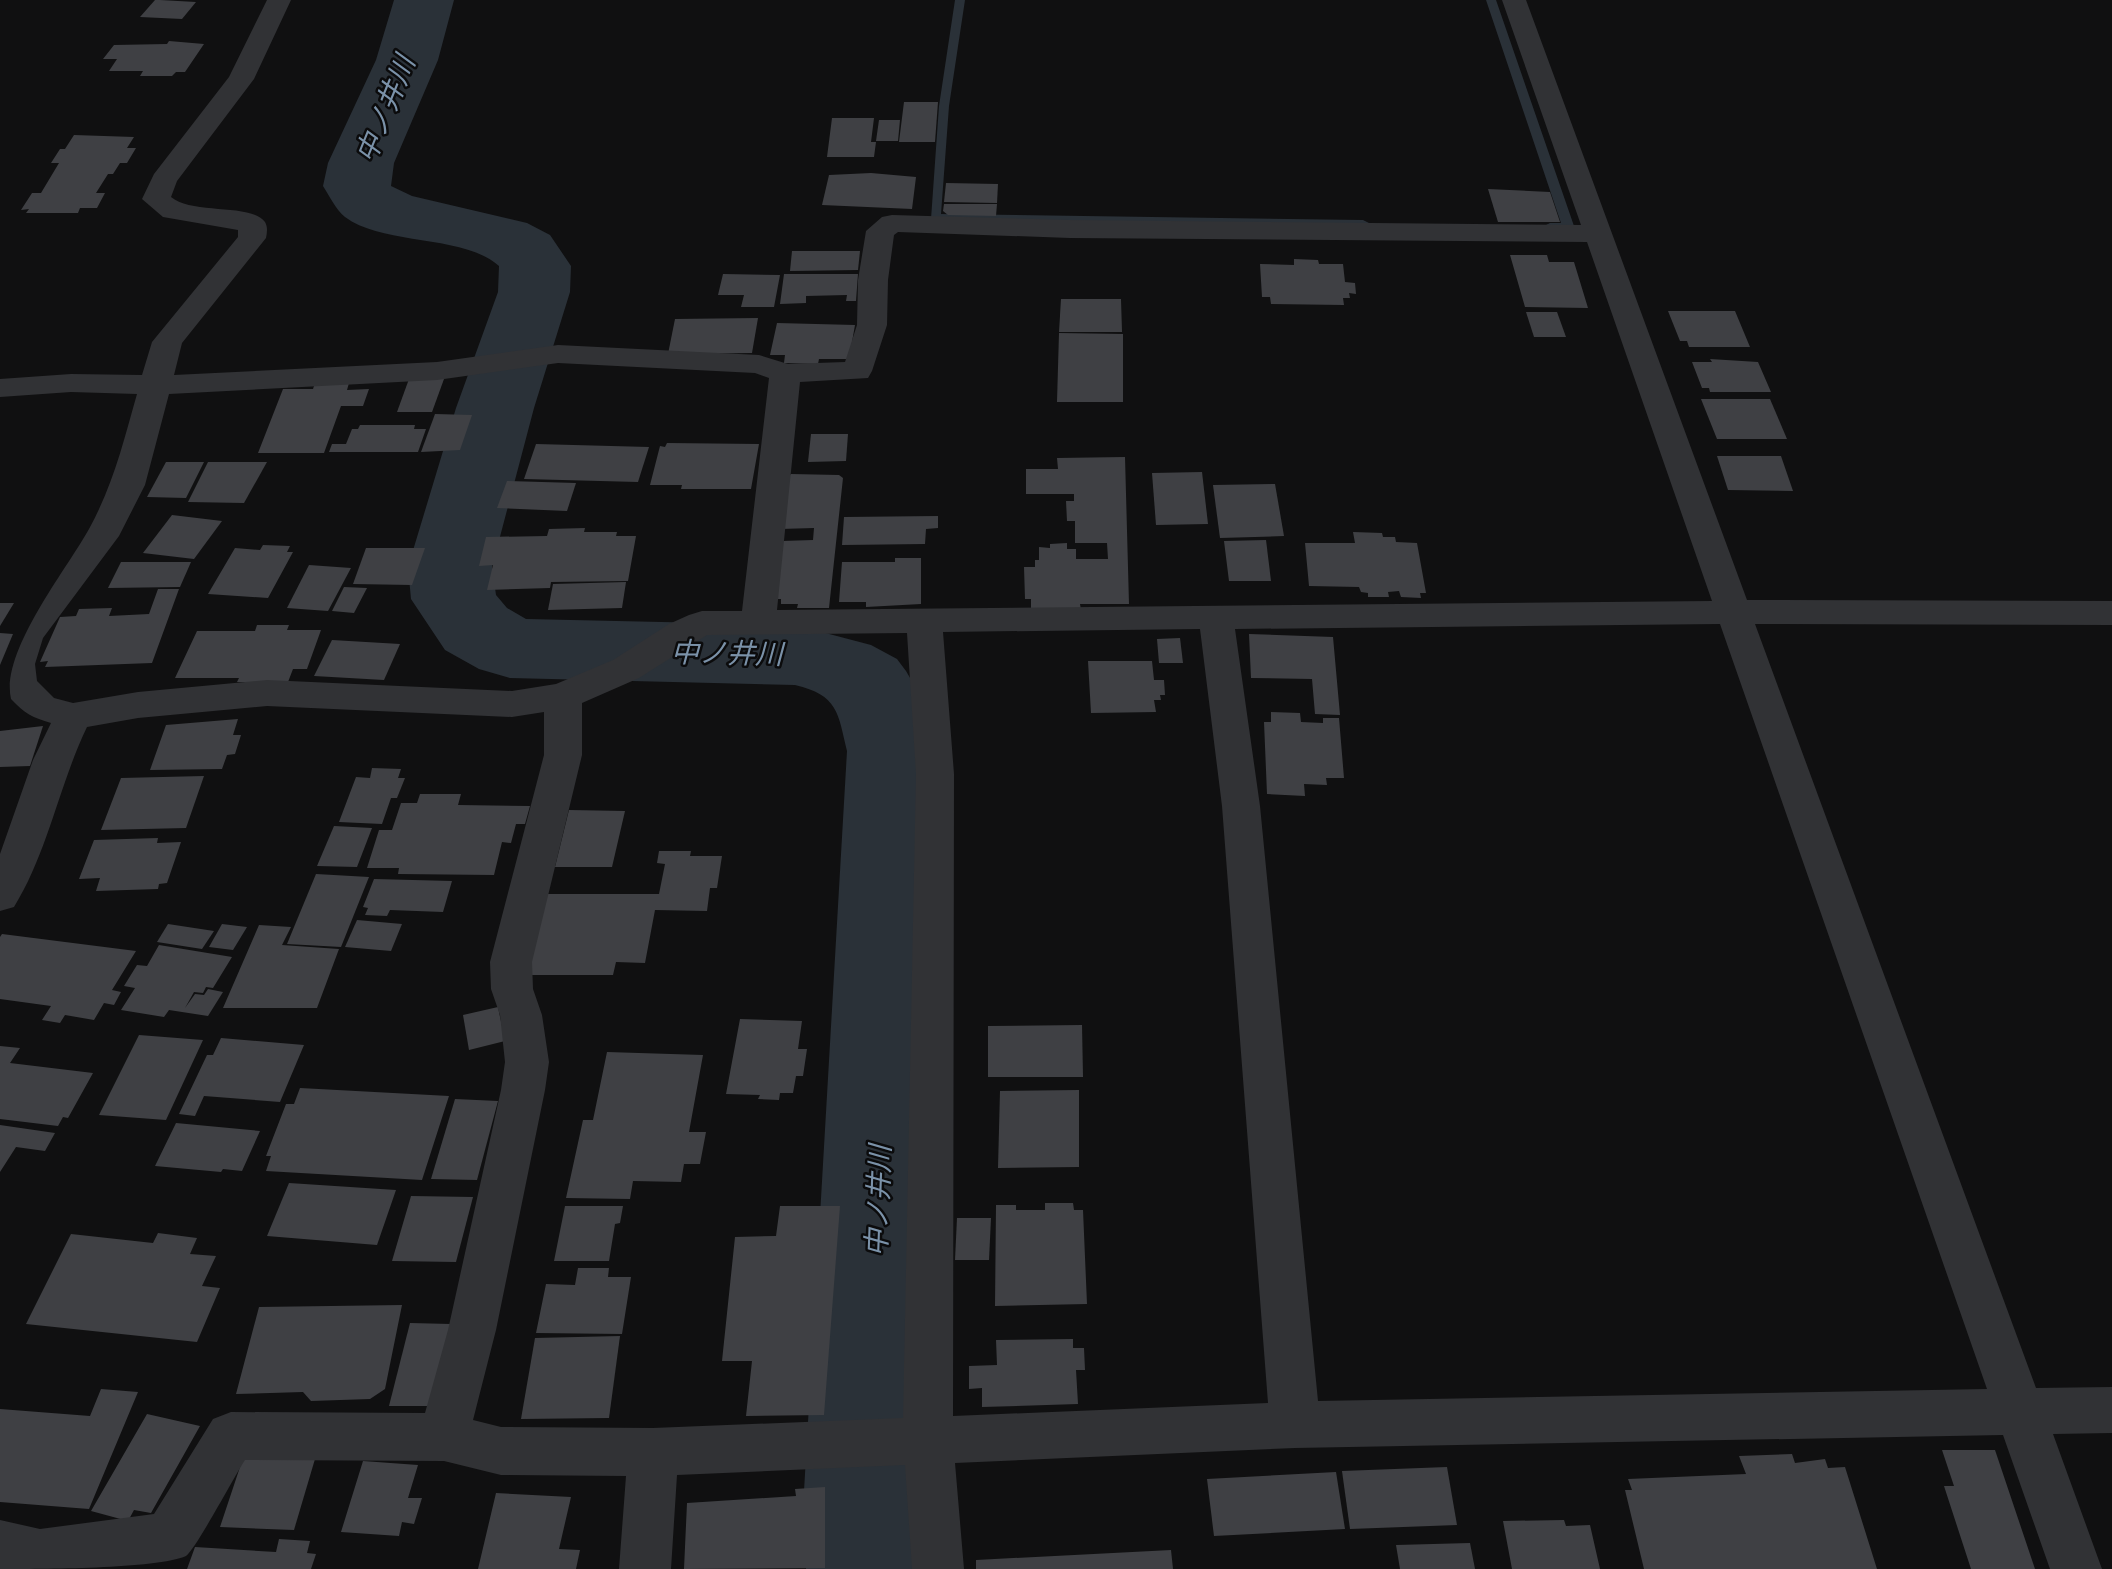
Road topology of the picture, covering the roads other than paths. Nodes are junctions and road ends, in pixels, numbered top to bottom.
1 (279, 0) edge
2 (1514, 0) edge
3 (1595, 234) junction
4 (785, 373) junction
5 (156, 385) junction
6 (0, 388) edge
7 (1732, 612) junction
8 (2112, 614) edge
9 (1216, 617) junction
10 (758, 622) junction
11 (924, 622) junction
12 (563, 696) junction
13 (73, 716) junction
14 (0, 896) edge
15 (2019, 1410) junction
16 (2112, 1410) edge
17 (1295, 1425) junction
18 (444, 1437) junction
19 (926, 1439) junction
20 (653, 1452) junction
21 (25, 1557) edge
22 (645, 1569) edge
23 (938, 1569) edge
24 (2076, 1569) edge

1 - 5 street
2 - 3 street
3 - 4 street
3 - 7 street
4 - 5 street
4 - 10 street
5 - 6 street
5 - 13 street
7 - 8 street
7 - 9 street
7 - 15 street
9 - 11 street
9 - 17 street
10 - 11 street
10 - 12 street
11 - 19 street
12 - 13 street
12 - 18 street
13 - 14 street
15 - 16 street
15 - 17 street
15 - 24 street
17 - 19 street
18 - 20 street
18 - 21 street
19 - 20 street
19 - 23 street
20 - 22 street

